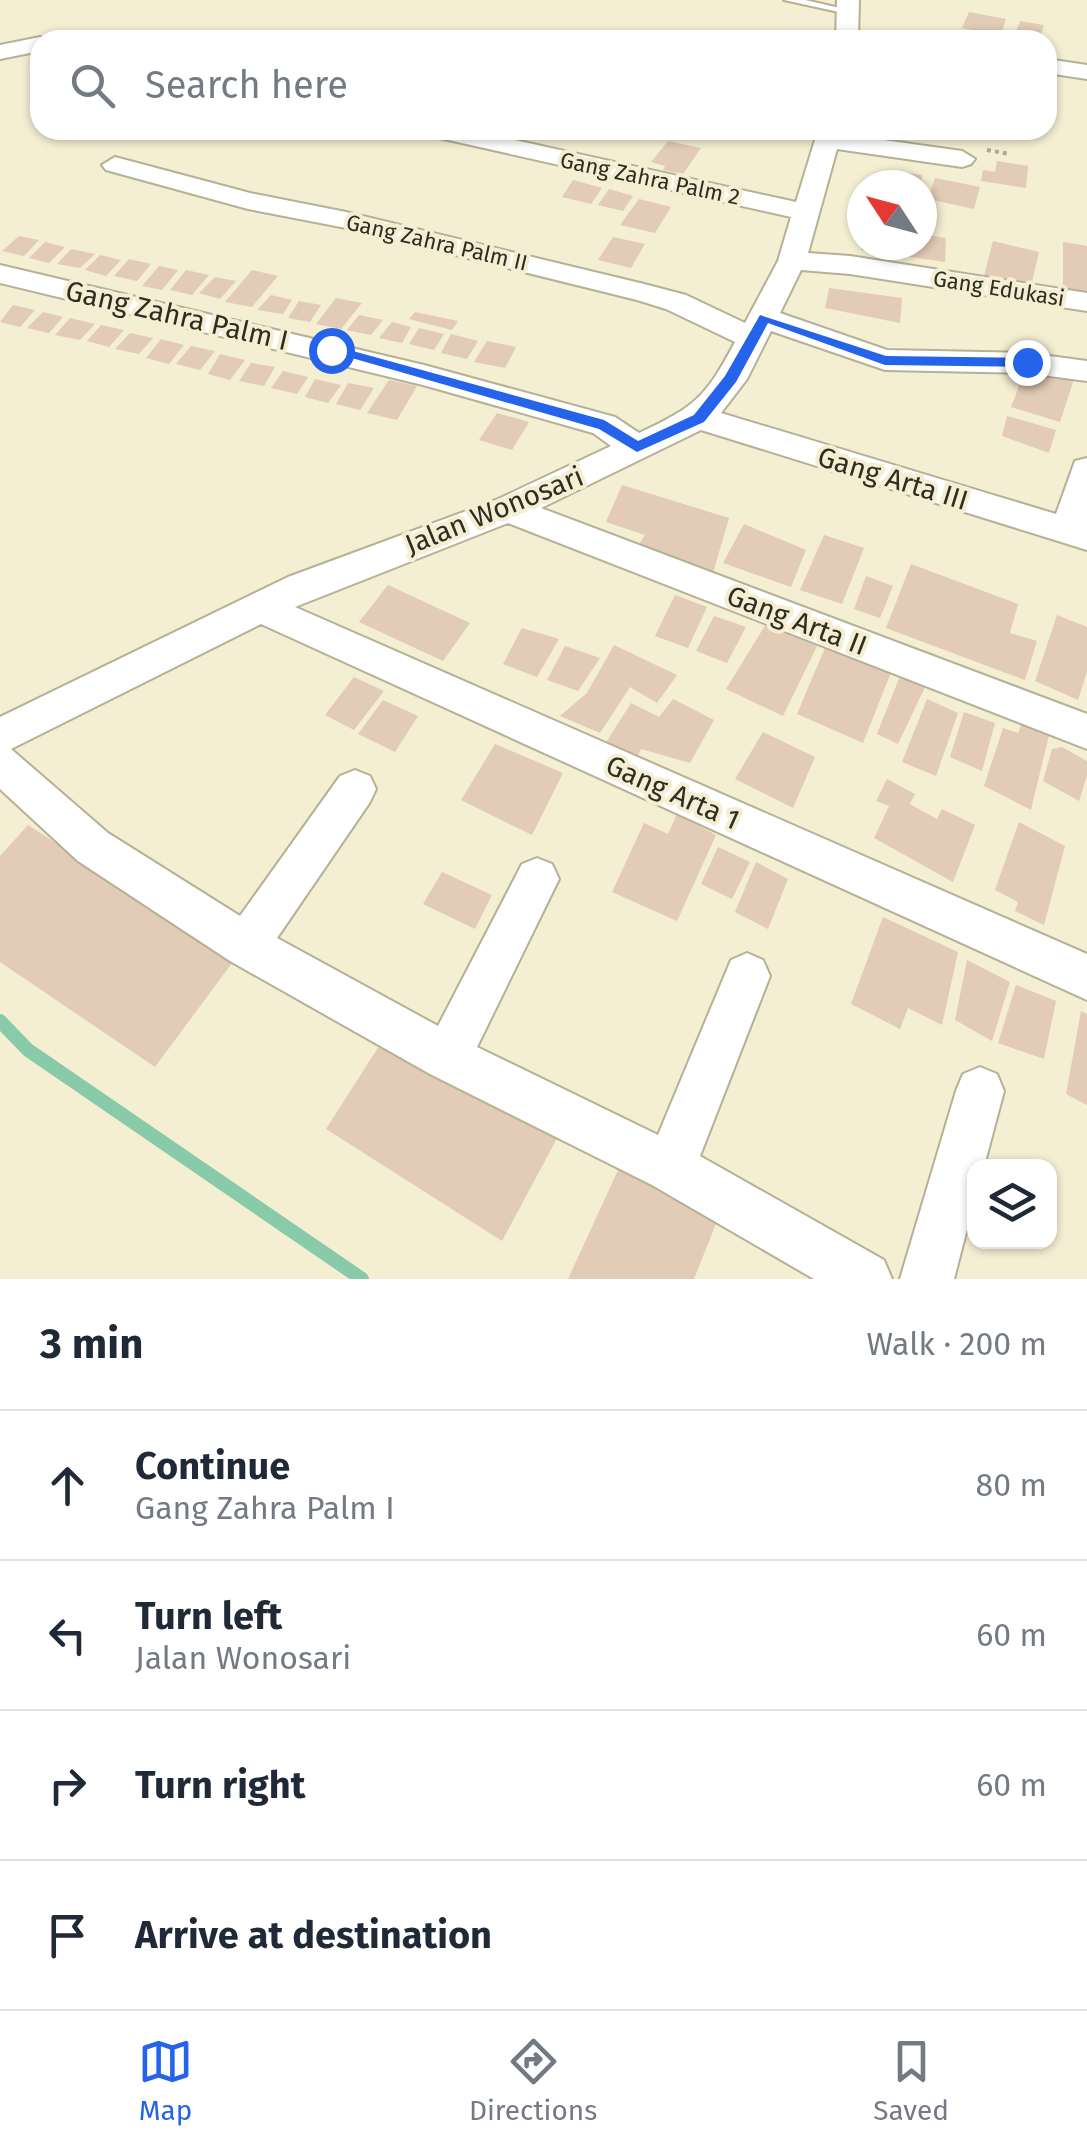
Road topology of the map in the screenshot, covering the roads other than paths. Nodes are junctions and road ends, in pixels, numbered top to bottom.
1 (789, 0) edge
2 (848, 6) edge
3 (30, 46) edge
4 (0, 52) edge
5 (1057, 68) edge
6 (1087, 72) edge
7 (479, 140) edge
8 (828, 140) edge
9 (857, 140) edge
10 (962, 159) dead end
11 (116, 165) dead end
12 (808, 213) junction
13 (792, 261) junction
14 (0, 274) edge
15 (676, 302) junction
16 (1087, 302) edge
17 (764, 318) junction
18 (1087, 371) edge
19 (699, 418) junction
20 (637, 447) junction
21 (1087, 470) edge
22 (508, 508) junction
23 (1078, 533) edge
24 (259, 607) junction
25 (1087, 732) edge
26 (4, 736) edge
27 (355, 789) dead end
28 (538, 879) dead end
29 (246, 945) junction
30 (747, 976) dead end
31 (1087, 976) edge
32 (447, 1056) junction
33 (980, 1091) dead end
34 (670, 1166) junction
35 (865, 1279) edge
36 (927, 1279) edge

1 - 2 lane
3 - 4 street
5 - 6 street
7 - 12 street, Gang Zahra Palm 2
8 - 12 street, Jalan Wonosari
9 - 10 street
11 - 15 street, Gang Zahra Palm II
12 - 13 street, Jalan Wonosari
13 - 16 street, Gang Edukasi
13 - 17 street, Jalan Wonosari
14 - 20 street, Gang Zahra Palm I
15 - 17 street
15 - 17 street, Gang Zahra Palm II
17 - 18 street
17 - 19 street, Jalan Wonosari
19 - 20 street, Jalan Wonosari
19 - 23 street, Gang Arta III
20 - 22 street, Jalan Wonosari
21 - 23 street
22 - 24 street, Jalan Wonosari
22 - 25 street, Gang Arta II
24 - 26 street, Jalan Wonosari
24 - 31 street, Gang Arta 1
26 - 29 street
27 - 29 street
28 - 32 street
29 - 32 street
30 - 34 street
32 - 34 street
33 - 36 street
34 - 35 street

